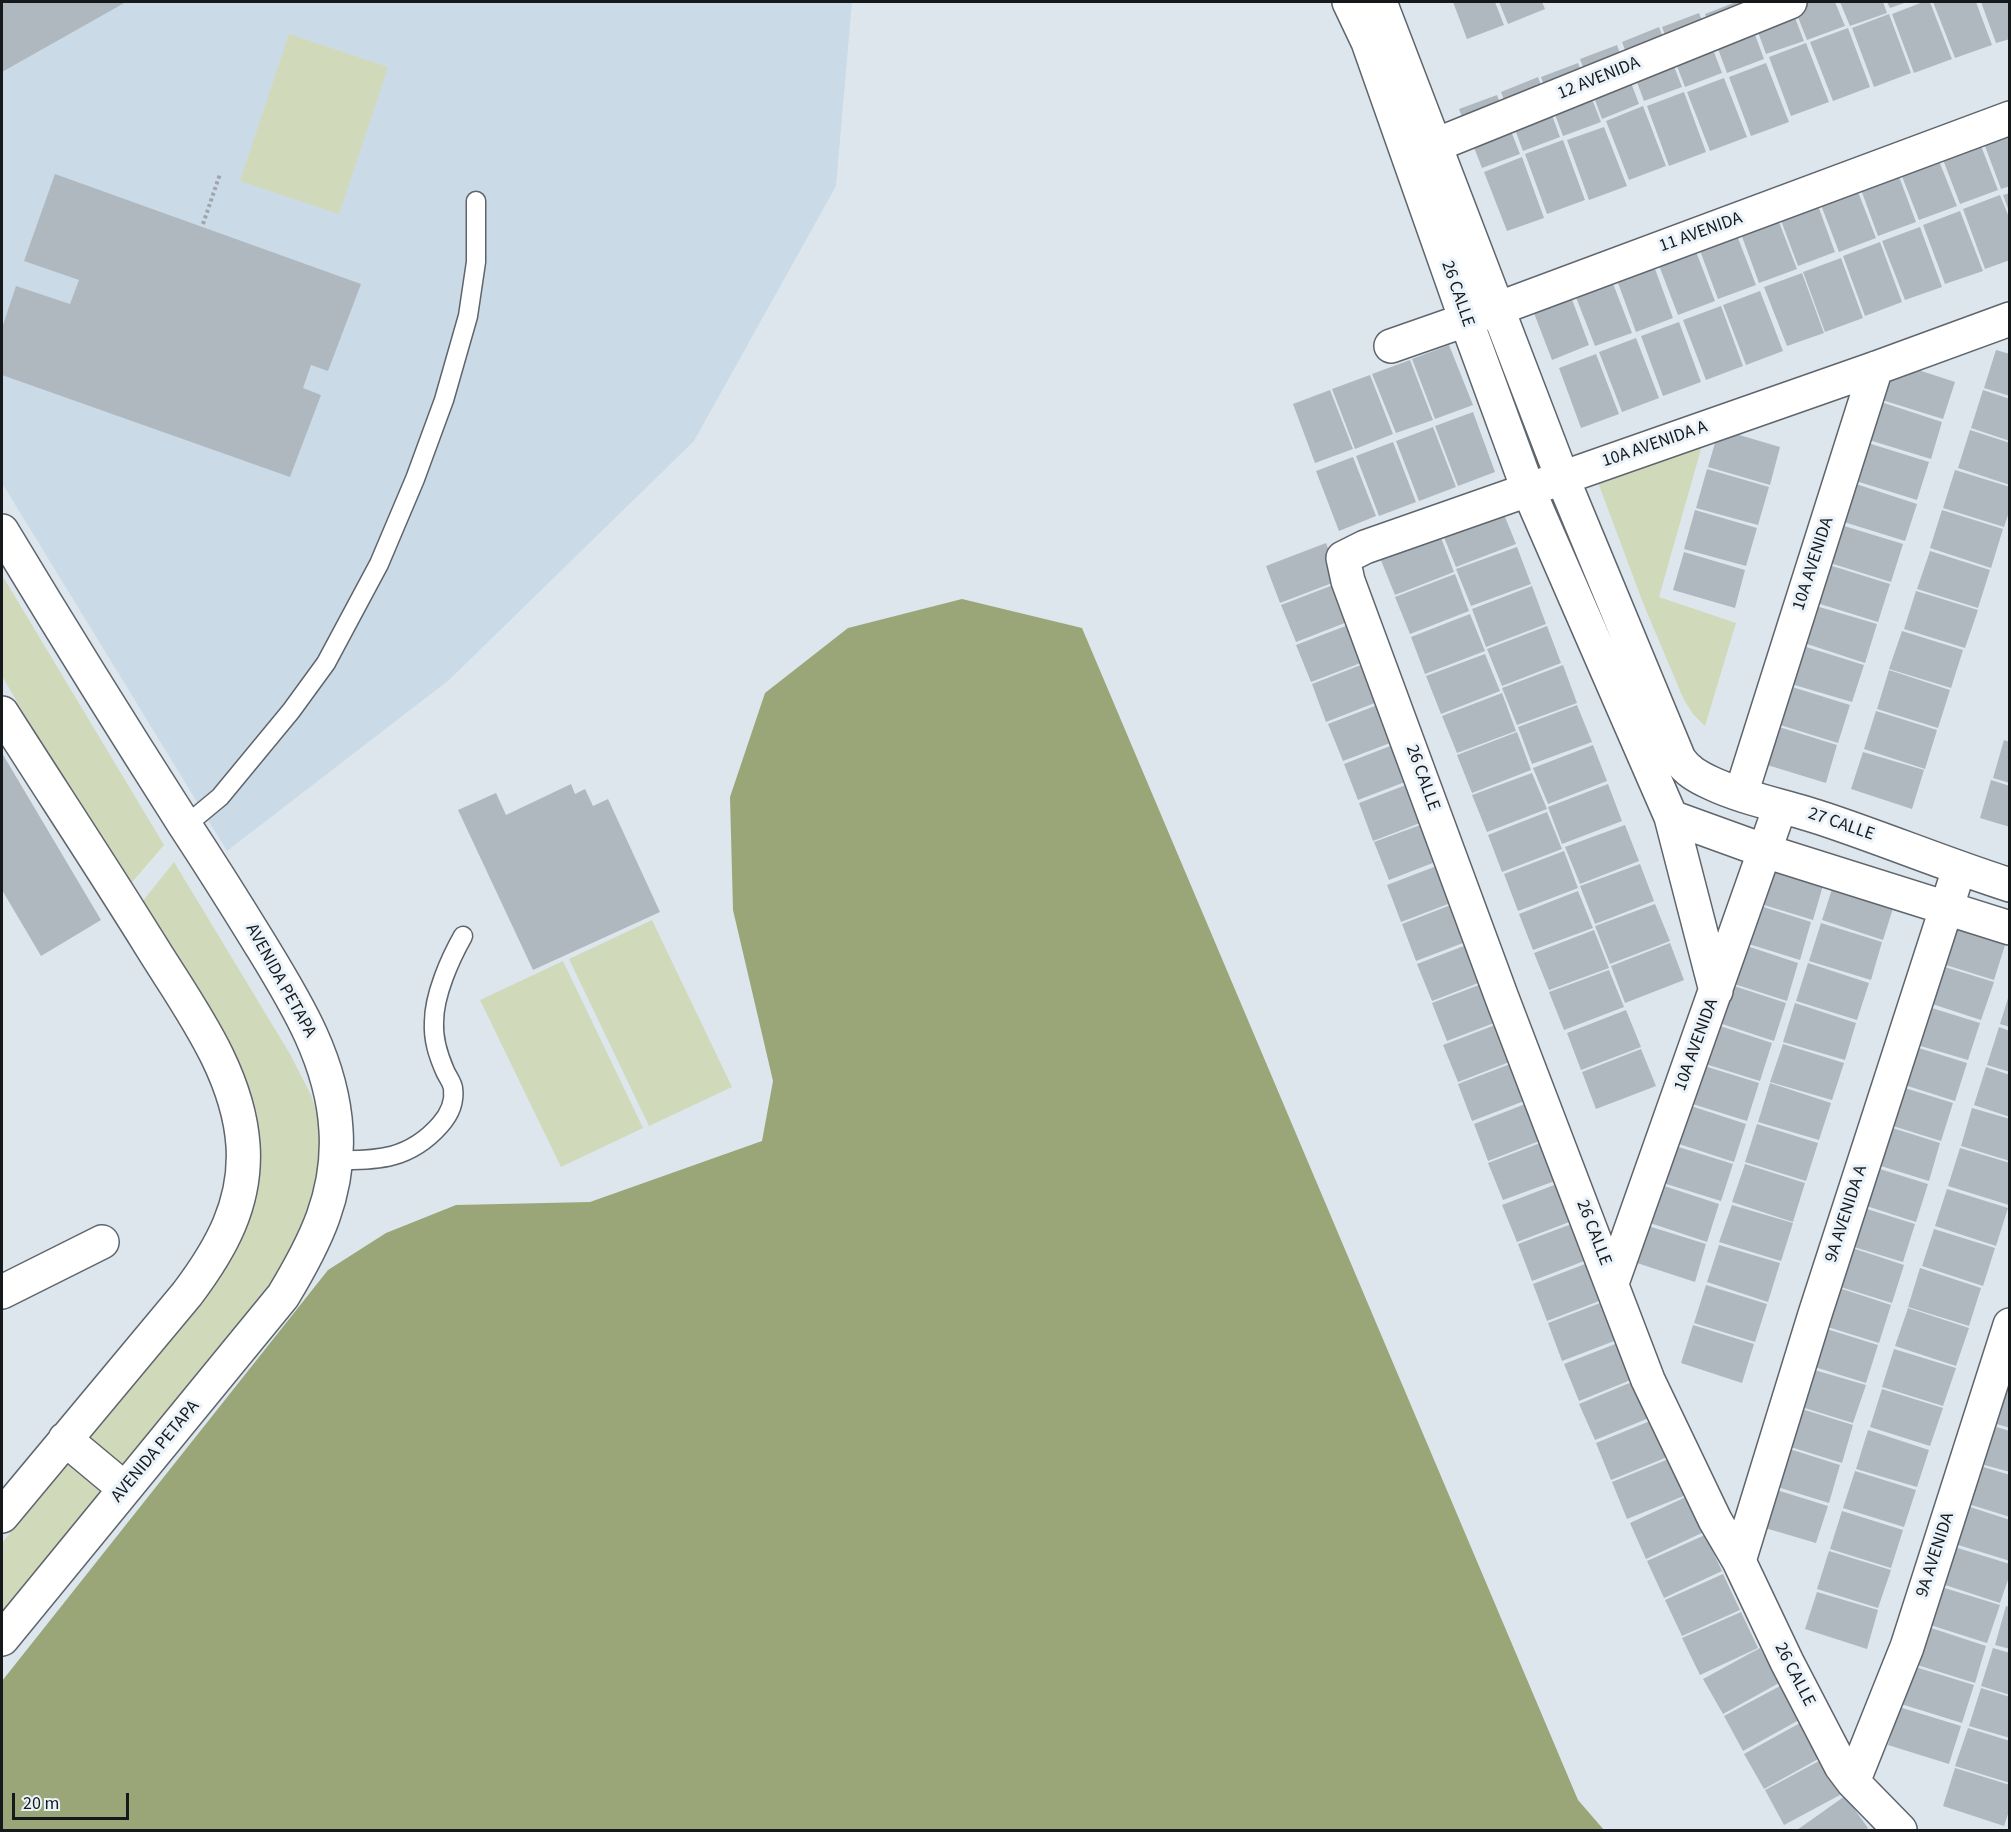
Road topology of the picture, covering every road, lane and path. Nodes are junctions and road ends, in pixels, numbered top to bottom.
1 (1349, 2) edge
2 (1380, 2) edge
3 (1790, 2) edge
4 (2010, 118) edge
5 (1422, 151) junction
6 (220, 174) dead end
7 (476, 201) dead end
8 (203, 224) dead end
9 (1497, 309) junction
10 (2010, 319) edge
11 (1466, 320) junction
12 (1391, 346) dead end
13 (1876, 368) junction
14 (1562, 477) junction
15 (1528, 489) junction
16 (2, 531) edge
17 (1356, 600) joint
18 (2, 713) edge
19 (1679, 759) joint
20 (1741, 794) junction
21 (1780, 807) junction
22 (1671, 816) junction
23 (185, 826) junction
24 (1765, 851) junction
25 (1959, 869) junction
26 (2010, 885) edge
27 (1947, 907) junction
28 (2010, 928) edge
29 (463, 936) dead end
30 (1716, 991) junction
31 (335, 1160) junction
32 (102, 1242) dead end
33 (1612, 1283) junction
34 (2, 1292) edge
35 (2010, 1325) edge
36 (65, 1439) junction
37 (125, 1489) junction
38 (2, 1516) edge
39 (1739, 1561) junction
40 (2, 1639) edge
41 (1853, 1782) junction
42 (1900, 1830) edge

1 - 5 street, 26 CALLE
2 - 5 street, 26 CALLE
3 - 5 street, 12 AVENIDA
4 - 9 street, 11 AVENIDA
5 - 9 street, 26 CALLE
5 - 11 street, 26 CALLE
6 - 8 path
7 - 23 lane
9 - 11 street, 11 AVENIDA
9 - 14 street, 26 CALLE
10 - 13 street, 10A AVENIDA A
11 - 12 street, 11 AVENIDA
11 - 15 street, 26 CALLE
13 - 14 street, 10A AVENIDA A
13 - 20 street, 10A AVENIDA
14 - 15 street, 10A AVENIDA A
14 - 19 street, 26 CALLE
15 - 17 street, 10A AVENIDA A
15 - 22 street, 26 CALLE
16 - 23 street, AVENIDA PETAPA
17 - 33 street, 26 CALLE
18 - 36 street
19 - 20 street, 27 CALLE
20 - 21 street, 27 CALLE
21 - 24 street, 10A AVENIDA
21 - 25 street, 27 CALLE
22 - 24 street
22 - 30 street, 26 CALLE
23 - 31 street, AVENIDA PETAPA
24 - 27 street
24 - 30 street, 10A AVENIDA
25 - 26 street, 27 CALLE
25 - 27 street, 9A AVENIDA A
27 - 28 street
27 - 39 street, 9A AVENIDA A
29 - 31 lane
30 - 33 street, 10A AVENIDA
31 - 37 street, AVENIDA PETAPA
32 - 34 street
33 - 39 street, 26 CALLE
35 - 41 street, 9A AVENIDA
36 - 37 street
36 - 38 street
37 - 40 street, AVENIDA PETAPA
39 - 41 street, 26 CALLE
41 - 42 street, 26 CALLE

